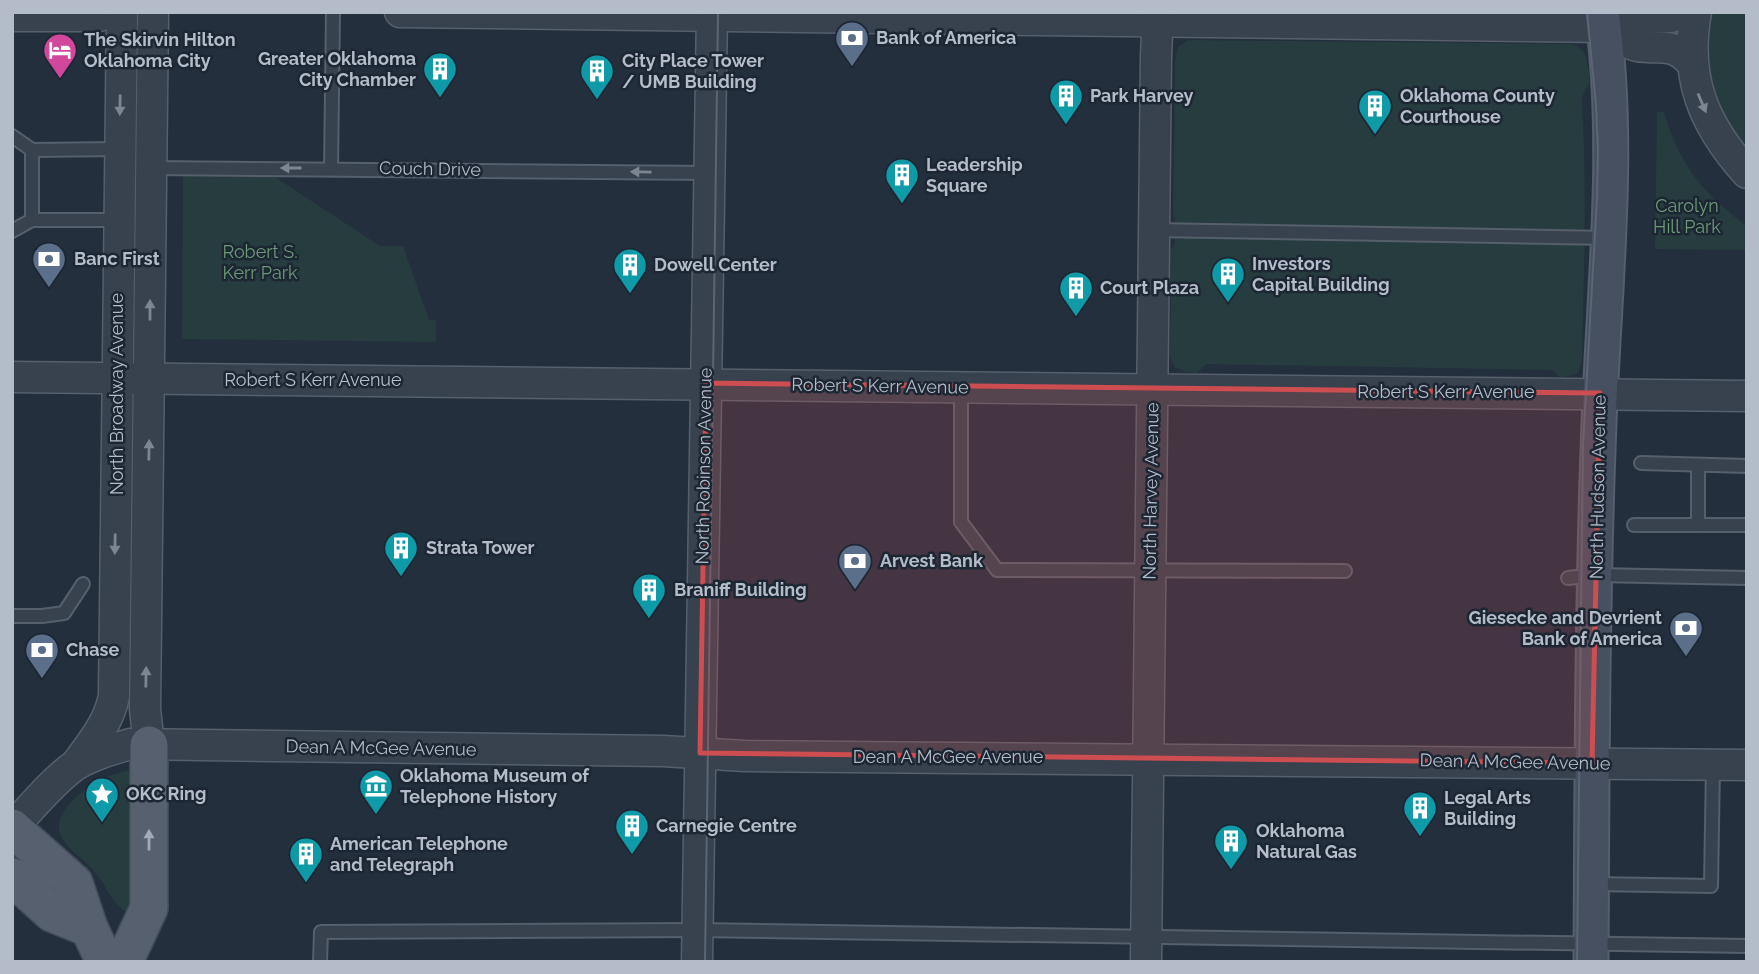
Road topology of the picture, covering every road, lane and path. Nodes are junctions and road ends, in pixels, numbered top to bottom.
1 (107, 12) edge
2 (122, 12) edge
3 (153, 12) edge
4 (333, 12) edge
5 (400, 12) edge
6 (1684, 12) edge
7 (1696, 12) edge
8 (712, 14) edge
9 (1155, 15) edge
10 (12, 16) edge
11 (1603, 19) edge
12 (1692, 63) junction
13 (12, 136) edge
14 (119, 149) junction
15 (32, 150) junction
16 (151, 167) junction
17 (331, 169) junction
18 (709, 173) junction
19 (1747, 173) edge
20 (32, 220) junction
21 (118, 220) junction
22 (1154, 230) junction
23 (12, 231) edge
24 (1608, 238) junction
25 (12, 377) edge
26 (117, 378) junction
27 (150, 378) junction
28 (706, 383) junction
29 (961, 387) junction
30 (1152, 390) junction
31 (1601, 393) junction
32 (1747, 396) edge
33 (1641, 464) dead end
34 (1698, 465) junction
35 (1747, 466) edge
36 (1634, 525) dead end
37 (1698, 525) junction
38 (1747, 525) edge
39 (1150, 571) junction
40 (1345, 571) dead end
41 (1582, 576) junction
42 (1747, 578) edge
43 (83, 584) dead end
44 (12, 616) edge
45 (149, 746) junction
46 (700, 753) junction
47 (1148, 758) junction
48 (1592, 763) junction
49 (75, 765) junction
50 (1713, 765) junction
51 (1747, 765) edge
52 (15, 838) edge
53 (12, 877) edge
54 (1591, 884) junction
55 (89, 928) junction
56 (698, 930) junction
57 (1747, 946) edge
58 (1146, 950) edge
59 (1591, 953) edge
60 (105, 962) edge
61 (124, 962) edge
62 (320, 962) edge
63 (698, 962) edge

1 - 10 street
2 -> 14 street, North Broadway Avenue
3 - 16 street, North Broadway Avenue
4 - 17 lane
5 - 8 street
6 - 11 street
7 - 12 street
8 - 9 street
8 - 18 street, North Robinson Avenue
9 - 11 street
9 - 22 street, North Harvey Avenue
11 - 12 street
11 - 24 main road, North Hudson Avenue
12 -> 19 street
13 - 15 lane
14 - 15 lane
14 - 21 street, North Broadway Avenue
15 - 20 lane
17 -> 16 lane, Couch Drive
27 -> 16 street, North Broadway Avenue
18 -> 17 lane, Couch Drive
18 - 28 street, North Robinson Avenue
20 - 21 lane
20 - 23 lane
21 - 26 street, North Broadway Avenue
22 - 24 lane
22 - 30 street, North Harvey Avenue
24 - 31 main road, North Hudson Avenue
25 - 26 street, Robert S Kerr Avenue
26 - 27 street, Robert S Kerr Avenue
26 -> 49 street, North Broadway Avenue
27 - 28 street, Robert S Kerr Avenue
45 -> 27 street, North Broadway Avenue
28 - 29 street, Robert S Kerr Avenue
28 - 46 street, North Robinson Avenue
29 - 30 street, Robert S Kerr Avenue
29 - 39 lane
30 - 31 street, Robert S Kerr Avenue
30 - 39 street, North Harvey Avenue
31 - 32 street, Robert S Kerr Avenue
31 - 41 main road, North Hudson Avenue
33 - 34 lane
34 - 35 lane
34 - 37 lane
36 - 37 lane
37 - 38 lane
39 - 40 lane
39 - 47 street, North Harvey Avenue
41 - 42 lane
41 - 48 main road, North Hudson Avenue
43 - 44 lane
45 - 46 street, Dean A McGee Avenue
45 - 49 street, Dean A McGee Avenue
45 - 52 street
61 -> 45 main road
46 - 47 street, Dean A McGee Avenue
46 - 56 street, North Robinson Avenue
47 - 48 street, Dean A McGee Avenue
47 - 58 street, North Harvey Avenue
48 - 50 street, Dean A McGee Avenue
48 - 54 main road, North Hudson Avenue
49 - 52 street, Dean A McGee Avenue
50 - 51 street, Dean A McGee Avenue
50 - 54 lane
52 - 55 main road
53 - 55 main road
54 - 59 main road, North Hudson Avenue
55 - 60 main road
56 - 58 lane
56 - 62 lane
56 - 63 street, North Robinson Avenue
57 - 59 lane
58 - 59 lane

